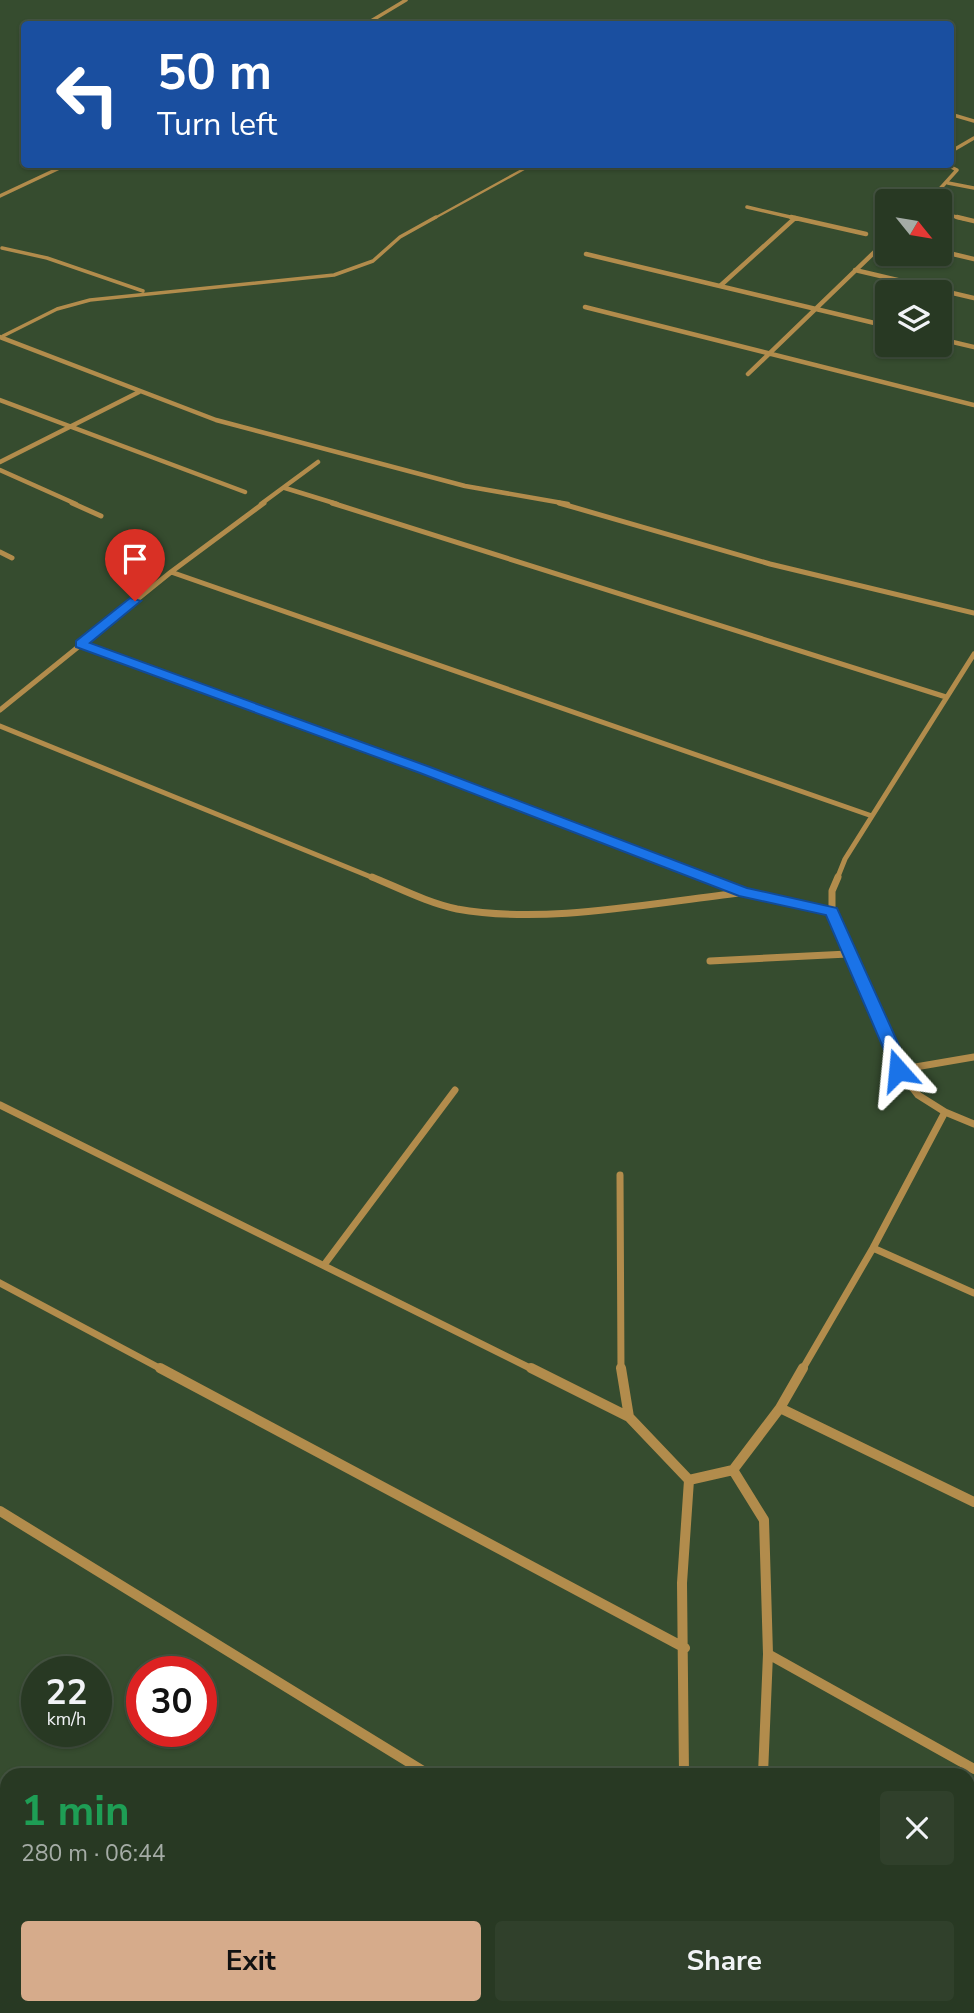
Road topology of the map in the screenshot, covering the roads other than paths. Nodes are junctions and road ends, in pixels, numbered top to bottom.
1 (407, 0) edge
2 (371, 21) edge
3 (954, 115) edge
4 (974, 121) edge
5 (974, 138) edge
6 (954, 148) edge
7 (60, 168) edge
8 (526, 168) edge
9 (953, 168) edge
10 (948, 183) junction
11 (974, 188) edge
12 (942, 189) edge
13 (0, 196) edge
14 (747, 207) dead end
15 (952, 216) edge
16 (795, 218) junction
17 (974, 221) edge
18 (866, 234) dead end
19 (2, 248) dead end
20 (875, 251) edge
21 (952, 253) edge
22 (586, 254) dead end
23 (974, 258) edge
24 (855, 270) junction
25 (720, 286) junction
26 (146, 292) junction
27 (974, 298) edge
28 (585, 307) dead end
29 (814, 308) junction
30 (875, 323) edge
31 (2, 337) edge
32 (952, 342) edge
33 (974, 347) edge
34 (770, 353) junction
35 (748, 373) dead end
36 (139, 392) junction
37 (0, 400) edge
38 (974, 405) edge
39 (68, 427) junction
40 (0, 462) edge
41 (318, 462) dead end
42 (0, 470) edge
43 (285, 488) junction
44 (245, 492) dead end
45 (101, 516) dead end
46 (0, 552) edge
47 (12, 558) dead end
48 (171, 572) junction
49 (974, 613) edge
50 (81, 644) junction
51 (974, 654) edge
52 (946, 697) junction
53 (0, 709) edge
54 (0, 726) edge
55 (872, 816) junction
56 (744, 893) junction
57 (832, 911) junction
58 (848, 954) junction
59 (710, 961) dead end
60 (974, 1057) edge
61 (898, 1070) junction
62 (455, 1090) dead end
63 (0, 1105) edge
64 (945, 1112) junction
65 (974, 1124) edge
66 (620, 1175) dead end
67 (873, 1248) junction
68 (324, 1265) junction
69 (0, 1283) edge
70 (974, 1293) edge
71 (780, 1408) junction
72 (629, 1417) junction
73 (733, 1470) junction
74 (689, 1480) junction
75 (974, 1502) edge
76 (0, 1511) edge
77 (685, 1648) junction
78 (768, 1654) junction
79 (418, 1768) edge
80 (684, 1768) edge
81 (763, 1768) edge
82 (972, 1768) edge

1 - 2 street
3 - 4 street
5 - 6 street
7 - 13 street
8 - 26 lane
9 - 10 street
10 - 11 street
10 - 12 street
14 - 16 street
15 - 17 street
16 - 18 street
16 - 25 street
19 - 26 lane
20 - 24 street
21 - 23 street
22 - 25 street
24 - 27 street
24 - 29 street
25 - 29 street
26 - 31 lane
28 - 34 street
29 - 30 street
29 - 34 street
31 - 36 street
32 - 33 street
34 - 35 street
34 - 38 street
36 - 39 street
36 - 49 street
37 - 39 street
39 - 40 street
39 - 44 street
41 - 43 street
42 - 45 street
43 - 48 street
43 - 52 street
46 - 47 street
48 - 50 street
48 - 55 street
50 - 53 street
50 - 56 street
51 - 52 street
52 - 55 street
54 - 56 street
55 - 57 street
56 - 57 street
57 - 58 street
58 - 59 street
58 - 61 street
60 - 61 street
61 - 64 street
62 - 68 street
63 - 68 street
64 - 65 street
64 - 67 street
66 - 72 street
67 - 70 street
67 - 71 street
68 - 72 street
69 - 77 street
71 - 73 street
71 - 75 street
72 - 74 street
73 - 74 street
73 - 78 street
74 - 77 street
76 - 79 street
77 - 80 street
78 - 81 street
78 - 82 street

